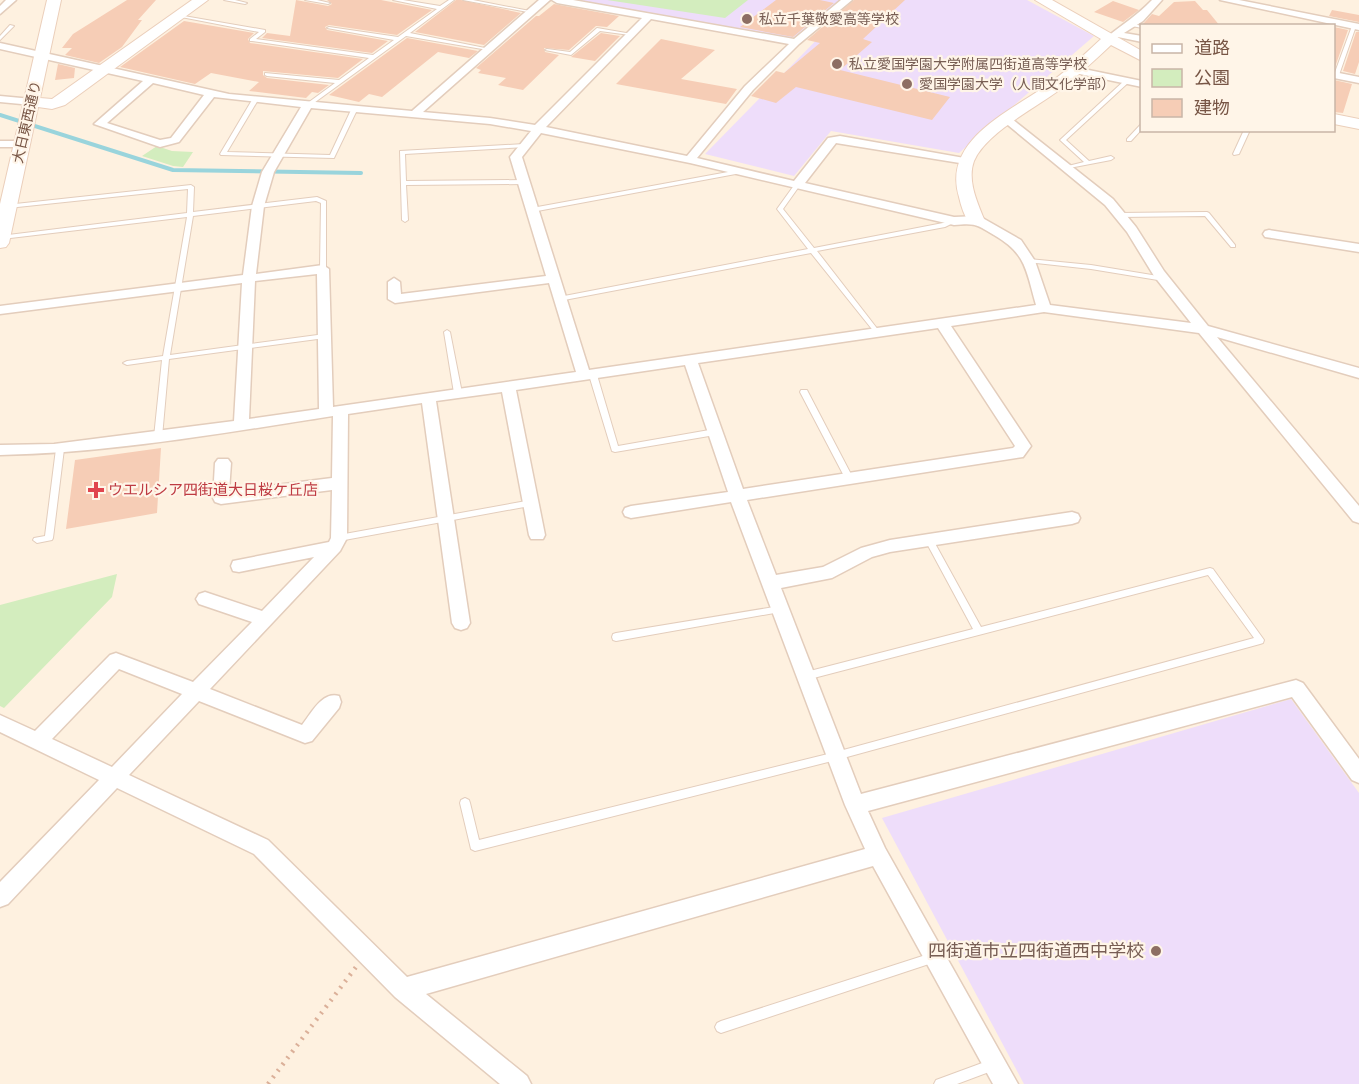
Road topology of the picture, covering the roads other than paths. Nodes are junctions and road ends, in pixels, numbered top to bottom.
1 (11, 0) edge
2 (54, 0) edge
3 (201, 0) edge
4 (226, 0) edge
5 (307, 0) edge
6 (395, 0) edge
7 (452, 0) edge
8 (465, 0) edge
9 (545, 0) edge
10 (557, 0) edge
11 (847, 0) edge
12 (1042, 0) edge
13 (1157, 0) edge
14 (1225, 0) edge
15 (245, 3) dead end
16 (328, 3) dead end
17 (441, 8) junction
18 (0, 11) edge
19 (533, 12) junction
20 (1292, 14) junction
21 (178, 16) junction
22 (649, 16) junction
23 (1129, 24) junction
24 (1286, 24) edge
25 (12, 26) dead end
26 (1140, 27) edge
27 (1357, 27) edge
28 (329, 28) dead end
29 (406, 33) junction
30 (630, 34) junction
31 (1113, 36) junction
32 (0, 39) edge
33 (398, 39) junction
34 (1140, 39) edge
35 (796, 42) junction
36 (0, 46) edge
37 (488, 49) junction
38 (547, 50) dead end
39 (42, 56) junction
40 (1140, 56) edge
41 (374, 57) junction
42 (105, 69) junction
43 (1074, 70) junction
44 (267, 74) dead end
45 (1335, 75) edge
46 (150, 80) junction
47 (1359, 80) edge
48 (1127, 81) junction
49 (339, 82) junction
50 (1140, 84) edge
51 (211, 93) junction
52 (0, 99) edge
53 (255, 100) junction
54 (32, 102) junction
55 (307, 105) junction
56 (354, 110) junction
57 (413, 115) junction
58 (1335, 119) edge
59 (1008, 121) junction
60 (1359, 124) edge
61 (1140, 127) edge
62 (538, 129) junction
63 (1246, 132) edge
64 (1129, 140) dead end
65 (0, 144) edge
66 (21, 144) junction
67 (524, 146) junction
68 (1236, 154) dead end
69 (276, 155) junction
70 (1111, 158) dead end
71 (690, 160) junction
72 (966, 161) junction
73 (1088, 163) junction
74 (1066, 168) junction
75 (739, 172) junction
76 (523, 182) junction
77 (403, 183) junction
78 (797, 185) junction
79 (6, 201) edge
80 (258, 206) junction
81 (532, 210) junction
82 (190, 214) junction
83 (1119, 215) junction
84 (975, 219) junction
85 (405, 220) dead end
86 (954, 221) junction
87 (1269, 234) dead end
88 (1, 239) edge
89 (1233, 246) dead end
90 (1359, 248) edge
91 (811, 249) junction
92 (1029, 261) junction
93 (323, 269) junction
94 (249, 277) junction
95 (553, 279) junction
96 (1164, 279) junction
97 (394, 282) dead end
98 (178, 287) junction
99 (559, 299) junction
100 (1044, 308) junction
101 (0, 310) edge
102 (942, 322) junction
103 (1203, 329) junction
104 (447, 332) dead end
105 (877, 332) junction
106 (325, 336) junction
107 (244, 347) junction
108 (166, 359) junction
109 (690, 360) junction
110 (127, 363) dead end
111 (1359, 373) edge
112 (589, 375) junction
113 (508, 386) junction
114 (804, 392) dead end
115 (458, 393) junction
116 (428, 397) junction
117 (334, 410) junction
118 (241, 425) junction
119 (715, 432) junction
120 (158, 437) junction
121 (60, 448) junction
122 (0, 450) edge
123 (223, 463) dead end
124 (849, 478) junction
125 (340, 483) junction
126 (737, 496) junction
127 (532, 503) junction
128 (631, 512) dead end
129 (1359, 517) edge
130 (447, 518) junction
131 (1072, 518) dead end
132 (537, 535) dead end
133 (37, 540) dead end
134 (929, 540) junction
135 (337, 543) junction
136 (239, 566) dead end
137 (770, 583) junction
138 (205, 599) dead end
139 (780, 609) junction
140 (265, 619) junction
141 (461, 623) dead end
142 (979, 631) junction
143 (616, 637) dead end
144 (805, 676) junction
145 (196, 690) junction
146 (332, 702) dead end
147 (0, 723) edge
148 (38, 741) junction
149 (836, 756) junction
150 (1359, 774) edge
151 (115, 777) junction
152 (465, 803) dead end
153 (855, 805) junction
154 (878, 855) junction
155 (0, 897) edge
156 (936, 957) junction
157 (403, 989) junction
158 (721, 1027) dead end
159 (995, 1064) junction
160 (519, 1084) edge
161 (940, 1084) edge
162 (1006, 1084) edge

1 - 18 street
2 - 39 street, 大日東西通り
3 - 21 street
4 - 15 lane
5 - 16 lane
6 - 17 lane
7 - 17 lane
8 - 19 lane
9 - 19 street
10 - 22 street
11 - 35 street
12 - 31 street
13 - 23 street
14 - 20 street
17 - 29 lane
19 - 37 street
20 - 24 street
20 - 27 street
21 - 41 lane
21 - 42 street
22 - 30 street
22 - 35 street
23 - 26 lane
23 - 31 street
25 - 32 lane
27 - 45 lane
28 - 33 lane
29 - 33 lane
29 - 37 lane
30 - 38 lane
30 - 62 street
31 - 34 street
31 - 40 street
31 - 43 street
33 - 41 lane
35 - 71 street
36 - 39 street
37 - 57 street
39 - 42 street
39 - 54 street, 大日東西通り
41 - 49 lane
42 - 46 street
42 - 54 street
43 - 48 street
43 - 59 street
44 - 49 lane
45 - 47 street
46 - 51 street
46 - 51 street
48 - 50 street
48 - 73 lane
49 - 55 lane
51 - 53 street
52 - 54 street
53 - 55 street
53 - 69 lane
54 - 66 street, 大日東西通り
55 - 56 street
55 - 69 street
56 - 57 street
56 - 69 lane
57 - 62 street
58 - 60 street
59 - 72 street
59 - 74 street
61 - 64 lane
62 - 67 street
62 - 71 street
63 - 68 lane
65 - 66 street
66 - 79 street, 大日東西通り
67 - 76 street
67 - 77 lane
69 - 80 street
70 - 73 lane
71 - 75 street
72 - 78 street
72 - 84 street
73 - 74 lane
74 - 83 street
75 - 78 street
75 - 81 lane
76 - 77 lane
76 - 81 street
77 - 85 lane
78 - 86 street
78 - 91 lane
79 - 82 lane
79 - 88 street, 大日東西通り
80 - 82 lane
80 - 93 lane
80 - 94 street
81 - 95 street
82 - 88 lane
82 - 98 lane
83 - 89 lane
83 - 96 street
84 - 86 street
84 - 92 street
86 - 91 lane
87 - 90 street
91 - 99 lane
91 - 105 lane
92 - 96 lane
92 - 100 street
93 - 94 street
93 - 106 street
94 - 98 street
94 - 107 street
95 - 97 street
95 - 99 street
96 - 103 street
98 - 101 street
98 - 108 lane
99 - 112 street
100 - 102 street
100 - 103 street
102 - 105 street
102 - 124 street
103 - 111 street
103 - 129 street
104 - 115 lane
105 - 109 street
106 - 107 lane
106 - 117 street
107 - 108 lane
107 - 118 street
108 - 110 lane
108 - 120 lane
109 - 112 street
109 - 119 street
112 - 113 street
112 - 119 lane
113 - 115 street
113 - 127 street
114 - 124 lane
115 - 116 street
116 - 117 street
116 - 130 street
117 - 118 street
117 - 125 street
118 - 120 street
119 - 126 street
120 - 121 street
121 - 122 street
121 - 133 lane
123 - 125 street
124 - 126 street
125 - 135 street
126 - 128 street
126 - 137 street
127 - 130 lane
127 - 132 street
130 - 135 lane
130 - 141 street
131 - 134 street
134 - 137 street
134 - 142 lane
135 - 136 street
135 - 140 street
137 - 139 street
138 - 140 street
139 - 143 lane
139 - 144 street
140 - 145 street
142 - 144 lane
142 - 149 lane
144 - 149 street
145 - 146 street
145 - 148 street
145 - 151 street
147 - 148 street
148 - 151 street
149 - 152 lane
149 - 153 street
150 - 153 street
151 - 155 street
151 - 157 street
153 - 154 street
154 - 156 street
154 - 157 street
156 - 158 lane
156 - 159 street
157 - 160 street
159 - 161 lane
159 - 162 street

